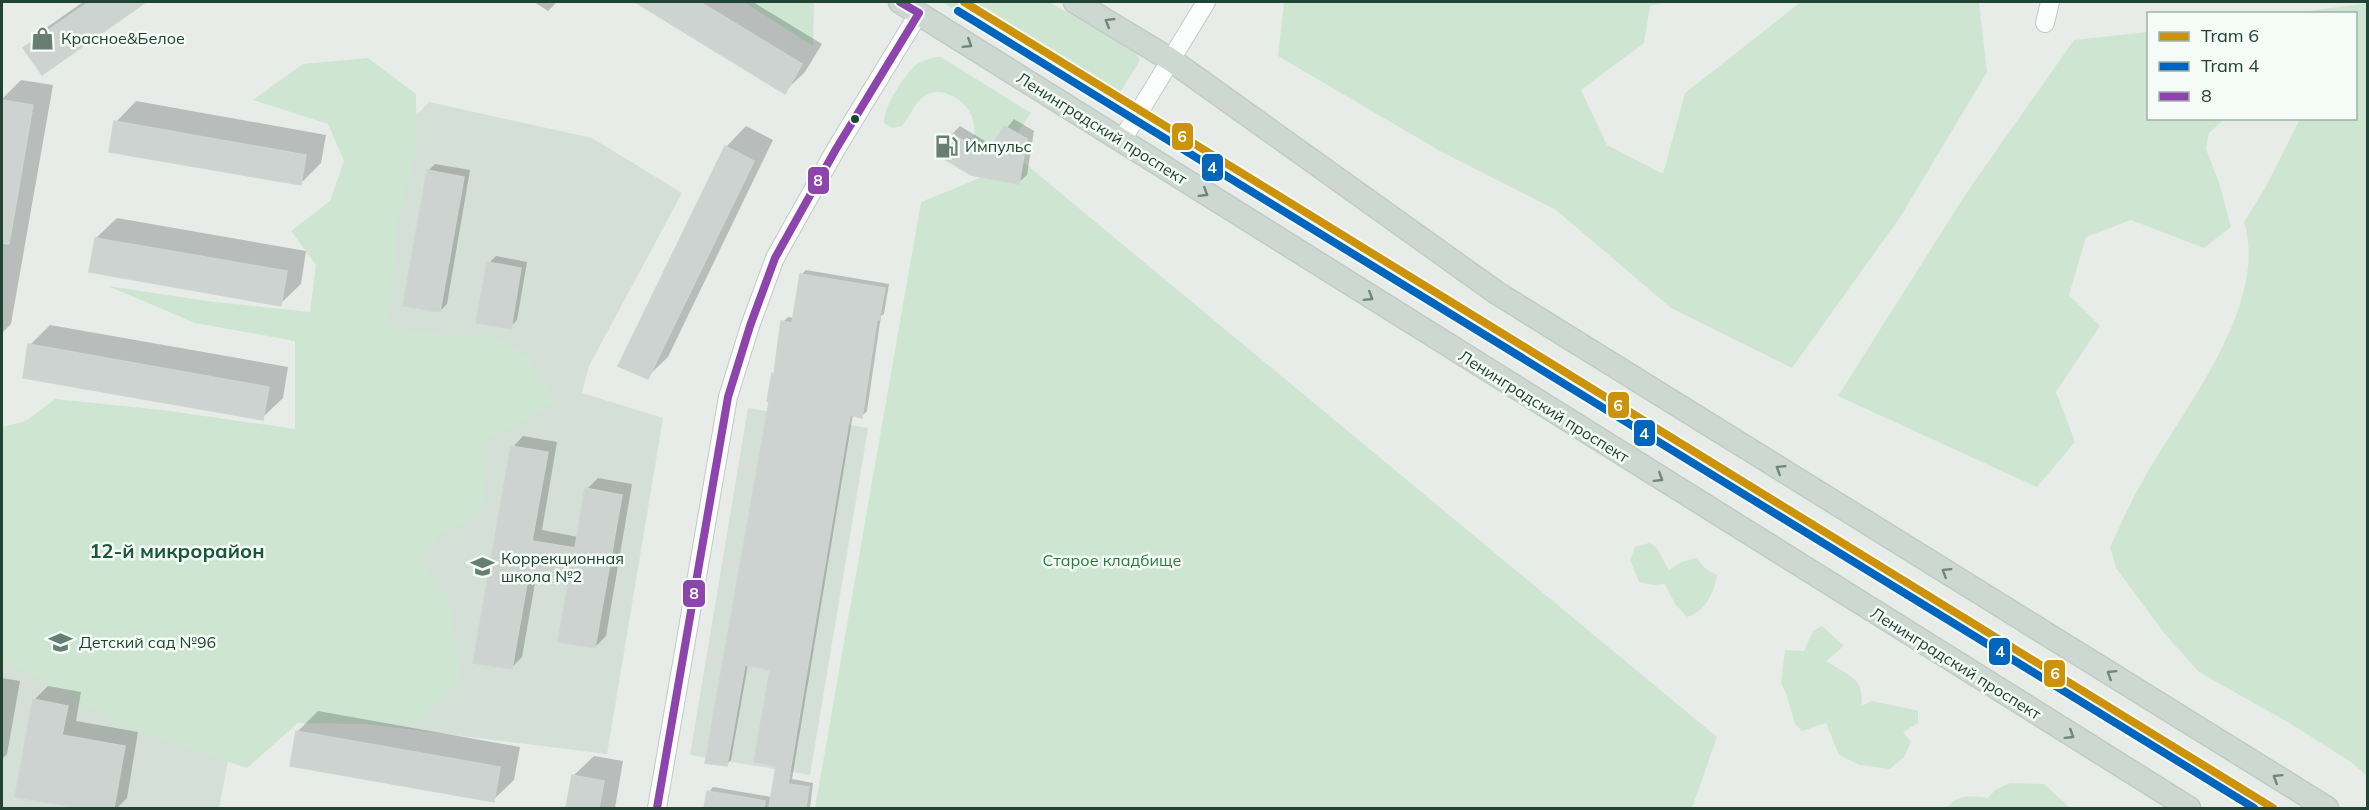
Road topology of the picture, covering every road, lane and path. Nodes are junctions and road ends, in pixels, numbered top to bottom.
1 (1075, 2) edge
2 (1206, 2) edge
3 (2050, 2) edge
4 (909, 7) edge
5 (2045, 23) dead end
6 (1171, 60) junction
7 (1122, 140) junction
8 (2150, 784) junction
9 (657, 808) edge
10 (2170, 808) edge
11 (2189, 808) edge
12 (2326, 808) edge

6 -> 1 main road
2 - 6 street
3 - 5 street
4 -> 7 main road, Ленинградский проспект
4 - 9 street
6 - 7 street
12 -> 6 main road
7 -> 8 main road, Ленинградский проспект
8 - 10 street
8 - 11 main road, Ленинградский проспект

